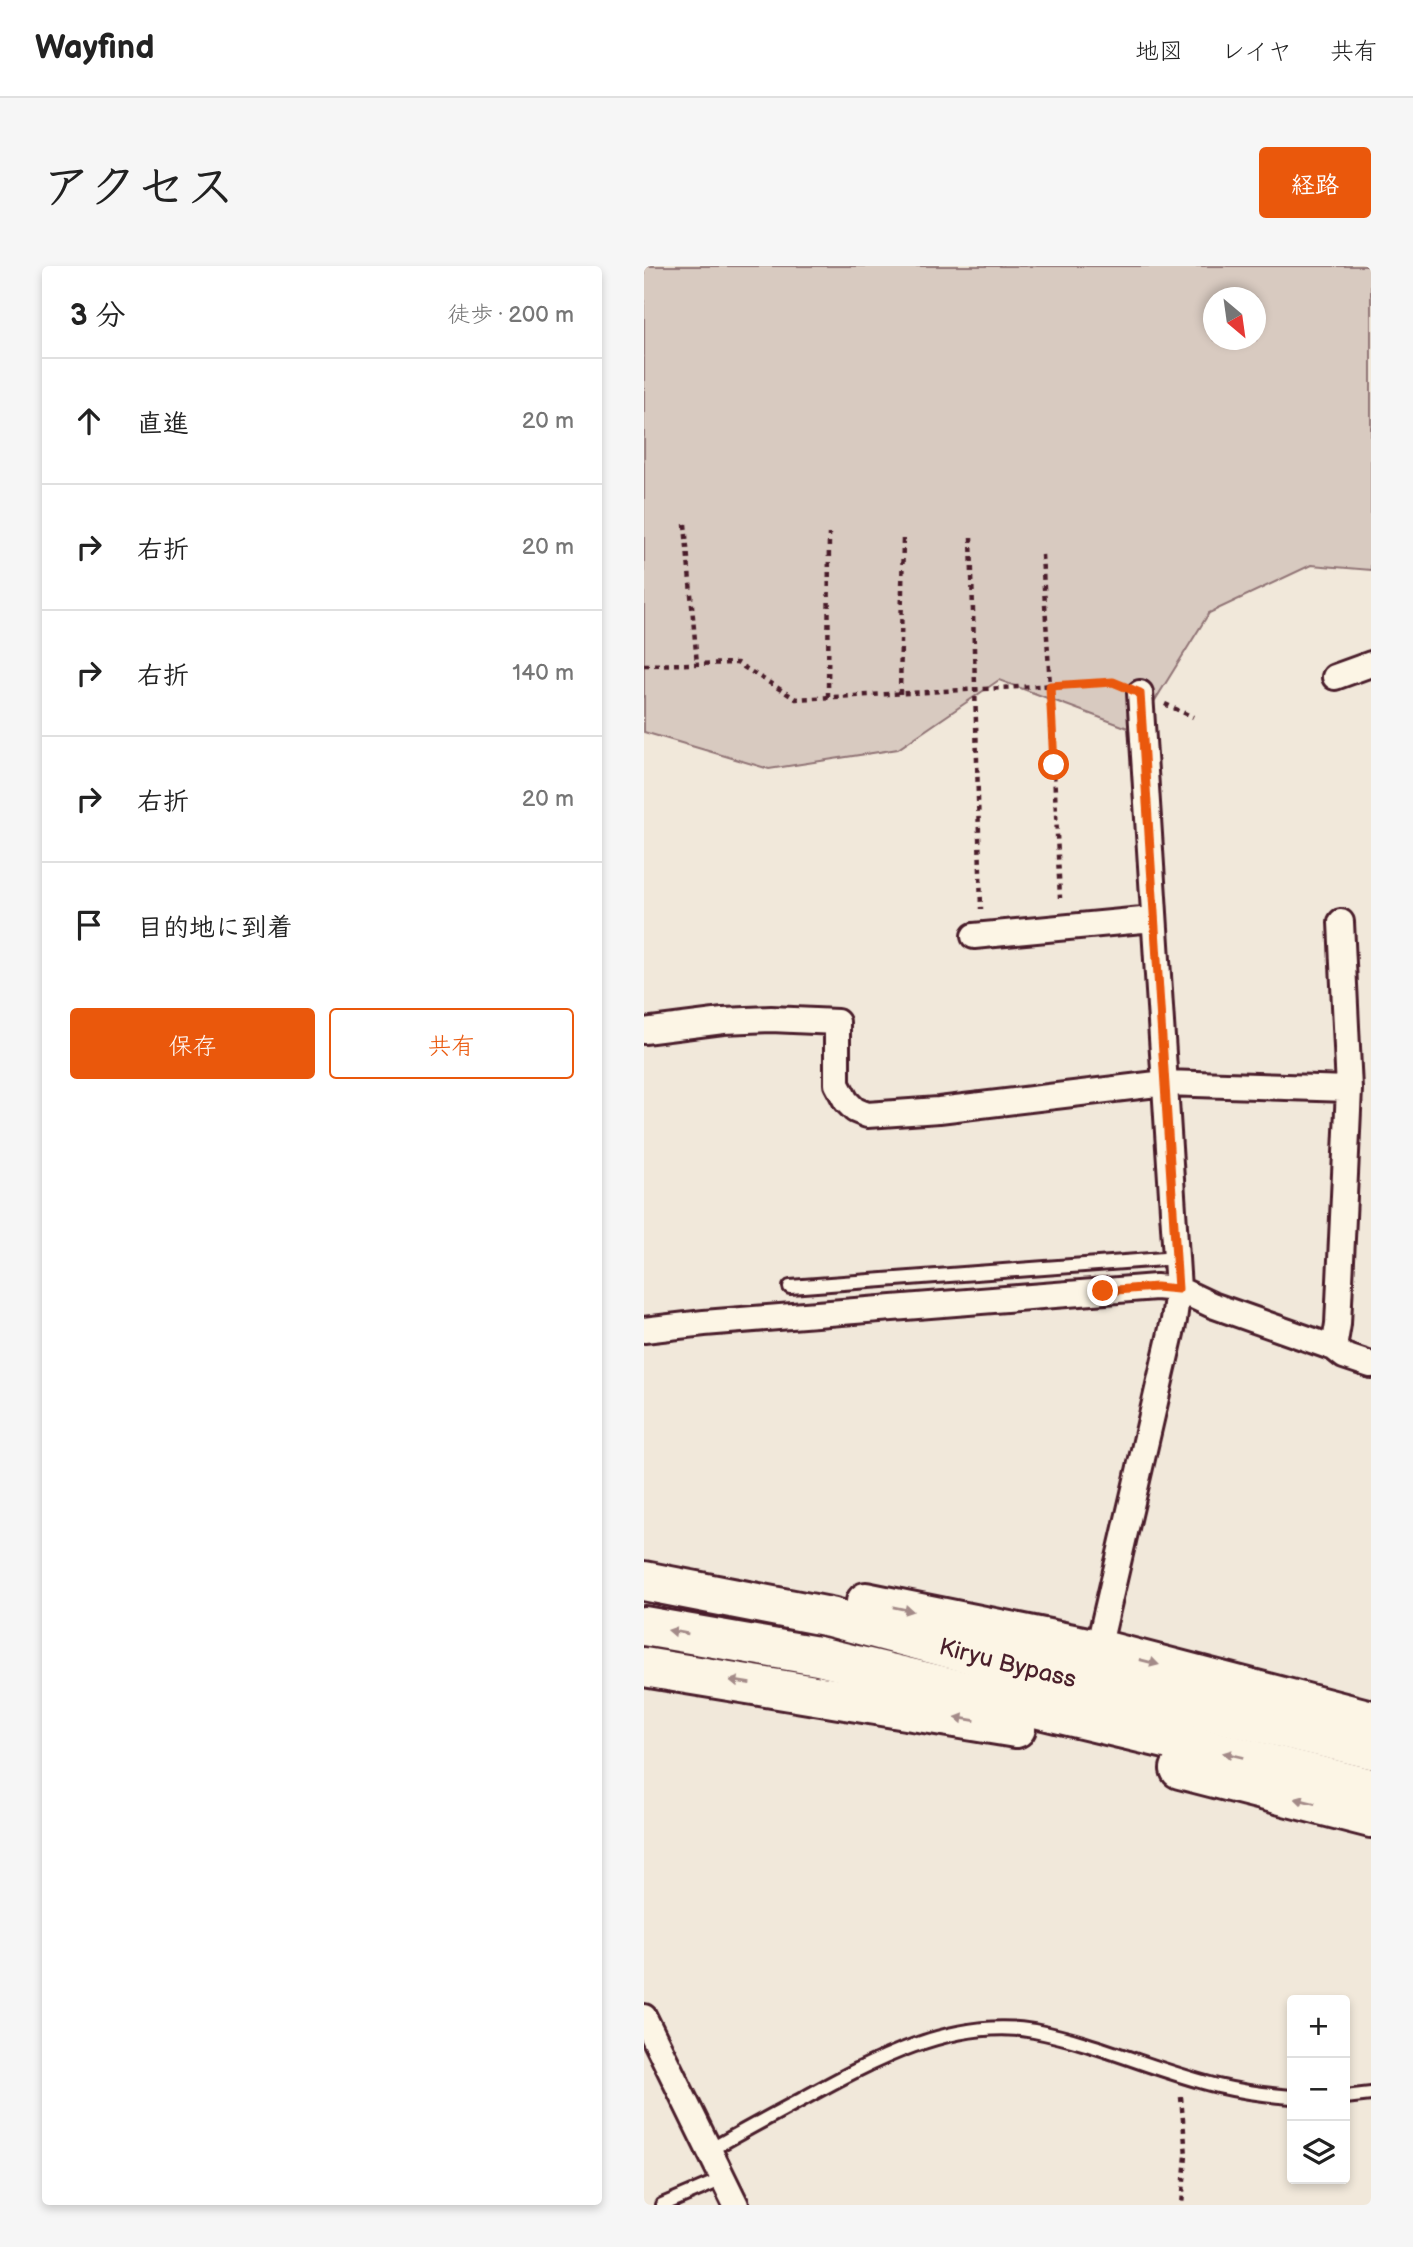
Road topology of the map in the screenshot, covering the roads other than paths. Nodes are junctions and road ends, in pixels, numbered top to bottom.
1 (1371, 664) edge
2 (1335, 677) dead end
3 (1140, 693) road end
4 (1153, 919) junction
5 (1341, 922) dead end
6 (974, 936) dead end
7 (644, 1031) edge
8 (1165, 1083) junction
9 (1349, 1089) junction
10 (1177, 1258) junction
11 (790, 1287) dead end
12 (1178, 1289) junction
13 (644, 1330) edge
14 (1334, 1348) junction
15 (1371, 1364) edge
16 (644, 1556) edge
17 (644, 1581) edge
18 (644, 1626) edge
19 (1098, 1649) junction
20 (644, 1667) edge
21 (1371, 1720) edge
22 (1371, 1749) edge
23 (1371, 1788) edge
24 (1371, 1818) edge
25 (644, 2017) edge
26 (1371, 2094) edge
27 (1287, 2096) edge
28 (1350, 2096) edge
29 (710, 2150) junction
30 (723, 2179) junction
31 (662, 2205) edge
32 (736, 2205) edge

1 - 2 street
3 - 4 street
4 - 6 street
4 - 8 street
5 - 9 street
7 - 8 street
8 - 9 street
8 - 10 street
9 - 14 street
10 - 11 lane
10 - 12 street
12 - 13 street
12 - 14 street
12 - 19 street
14 - 15 street
16 -> 19 highway
17 - 22 highway, Kiryu Bypass
23 -> 18 highway, Kiryu Bypass
19 -> 21 highway
24 -> 20 highway
25 - 29 street
26 - 28 lane
27 - 29 lane
29 - 30 street
30 - 31 lane
30 - 32 street

